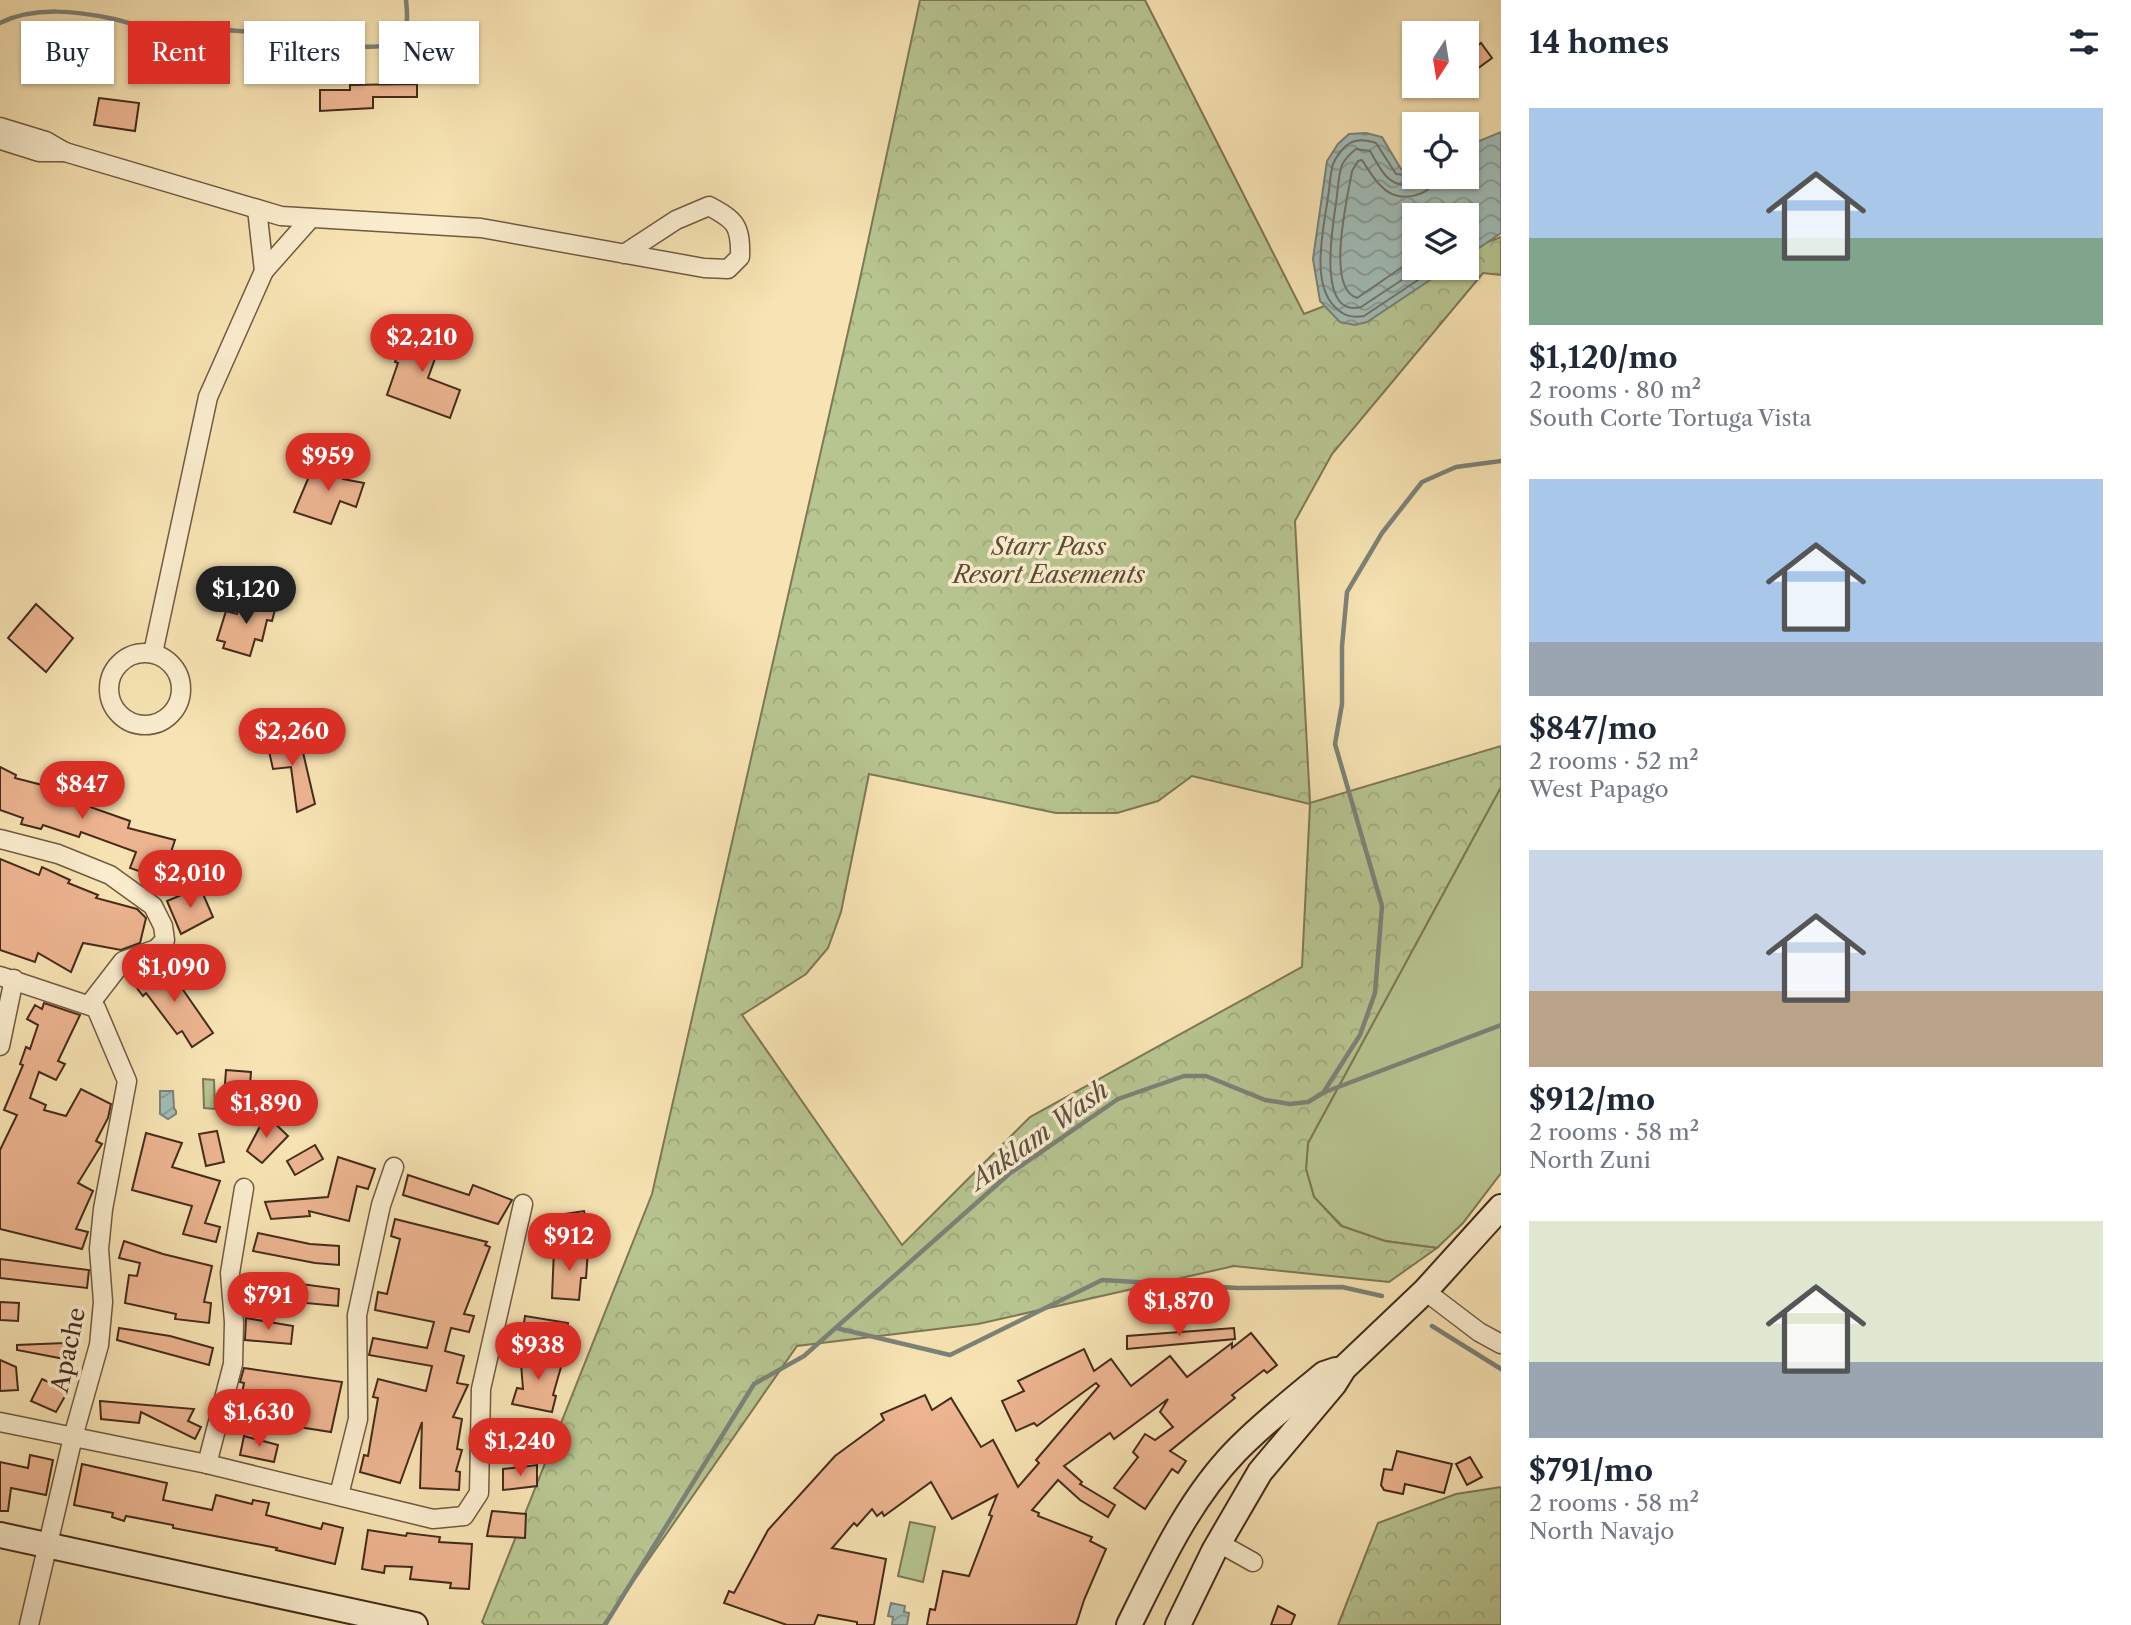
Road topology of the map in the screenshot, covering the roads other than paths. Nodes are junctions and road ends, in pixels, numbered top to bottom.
1 (0, 127) edge
2 (0, 138) edge
3 (65, 152) junction
4 (257, 209) junction
5 (311, 218) junction
6 (624, 254) junction
7 (264, 271) junction
8 (153, 653) junction
9 (0, 839) edge
10 (7, 977) edge
11 (89, 1005) junction
12 (0, 1046) edge
13 (394, 1167) dead end
14 (244, 1188) dead end
15 (523, 1204) dead end
16 (1501, 1207) edge
17 (1425, 1291) junction
18 (1501, 1344) edge
19 (1344, 1368) junction
20 (0, 1422) edge
21 (73, 1437) junction
22 (207, 1464) junction
23 (339, 1495) junction
24 (0, 1535) edge
25 (1219, 1543) junction
26 (48, 1545) junction
27 (1253, 1562) dead end
28 (29, 1625) edge
29 (415, 1625) edge
30 (1129, 1625) edge
31 (1178, 1625) edge

1 - 3 street
2 - 3 street
3 - 4 street
4 - 5 street
4 - 7 street
5 - 6 street
5 - 7 street
6 - 6 street
7 - 8 street
8 - 8 street
9 - 11 street
10 - 11 street
10 - 12 street
11 - 21 street, Apache
13 - 23 street
14 - 22 street
15 - 23 street
16 - 17 street
17 - 18 street
17 - 19 street
19 - 25 street
19 - 30 street
20 - 21 street
21 - 22 street
21 - 26 street, Apache
22 - 23 street
24 - 26 street
25 - 27 street
25 - 31 street
26 - 28 street, Apache
26 - 29 street

